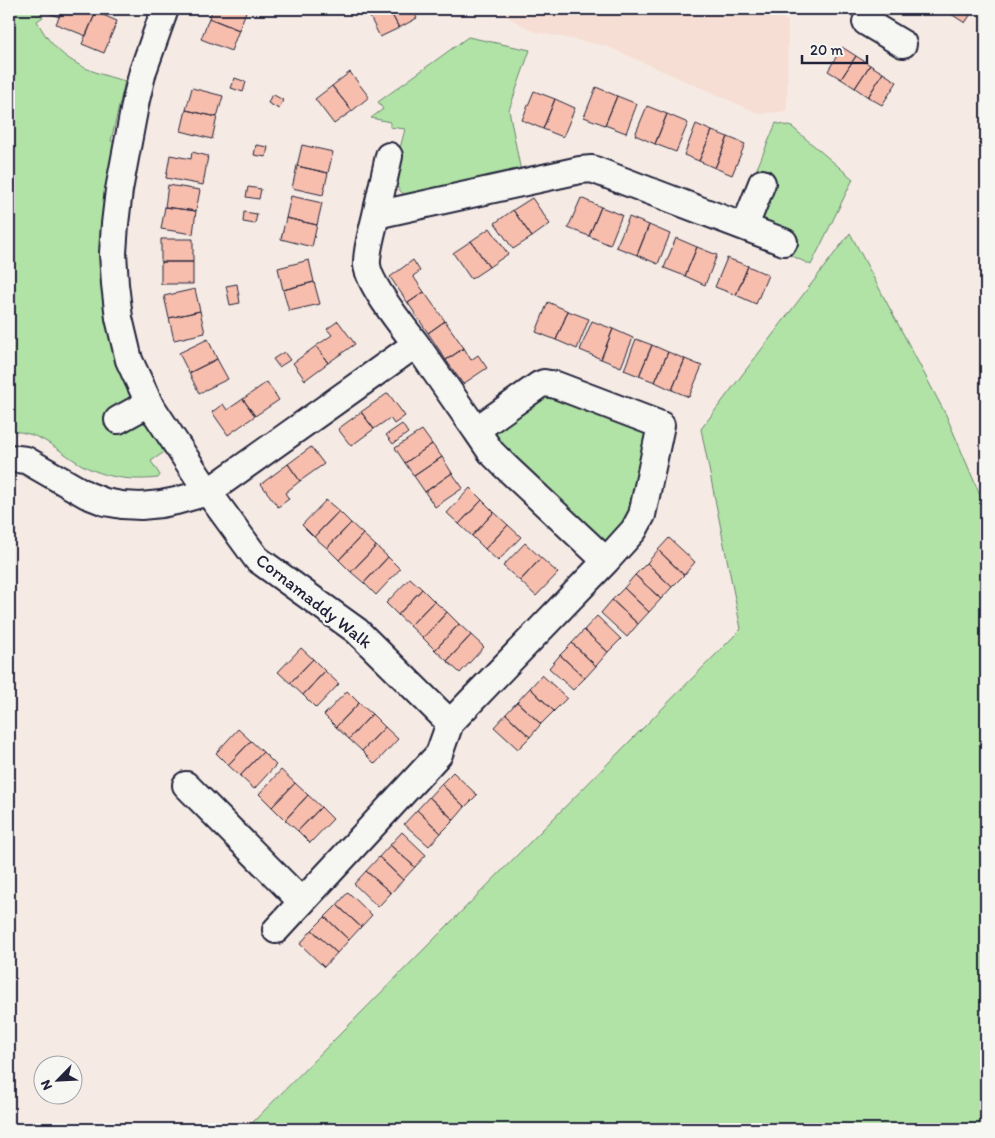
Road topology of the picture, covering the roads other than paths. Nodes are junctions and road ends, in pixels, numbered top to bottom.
1 (165, 9) edge
2 (872, 9) edge
3 (902, 44) dead end
4 (390, 156) dead end
5 (762, 183) dead end
6 (376, 215) junction
7 (745, 226) junction
8 (784, 242) dead end
9 (416, 344) junction
10 (149, 403) junction
11 (118, 420) dead end
12 (476, 430) junction
13 (9, 458) edge
14 (208, 492) junction
15 (606, 561) junction
16 (450, 723) junction
17 (186, 785) dead end
18 (302, 902) junction
19 (276, 930) dead end

1 - 10 street, Cornamaddy Walk
2 - 3 street
4 - 6 street
5 - 7 street
6 - 7 street
6 - 9 street
7 - 8 street
9 - 12 street
9 - 14 street
10 - 11 street
10 - 14 street, Cornamaddy Walk
12 - 15 street
12 - 15 street
13 - 14 street
14 - 16 street, Cornamaddy Walk
15 - 16 street
16 - 18 street
17 - 18 street
18 - 19 street

